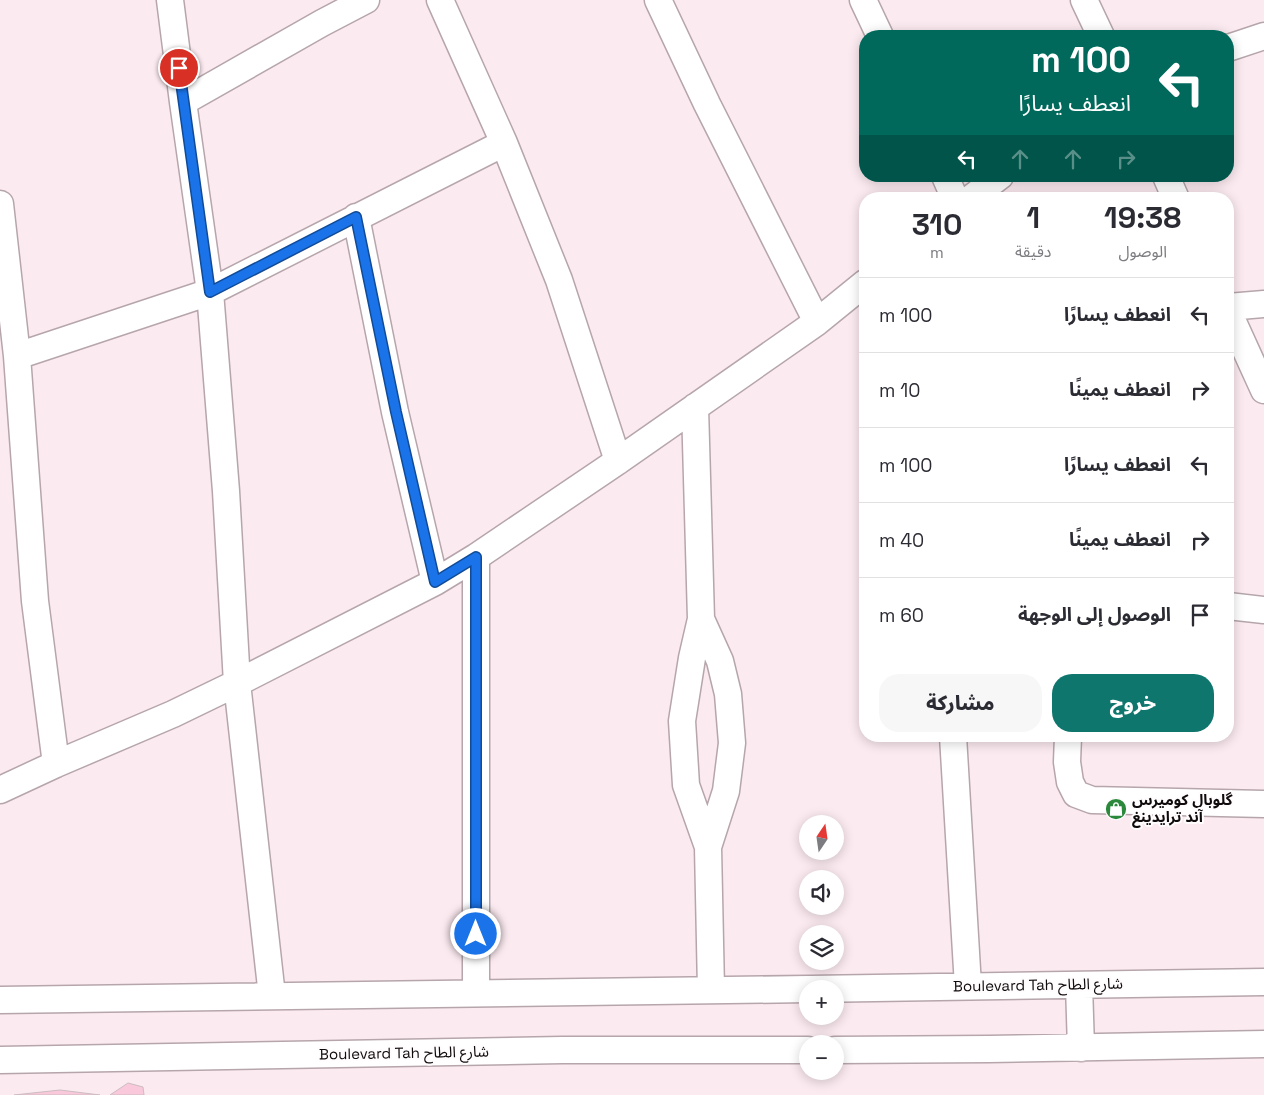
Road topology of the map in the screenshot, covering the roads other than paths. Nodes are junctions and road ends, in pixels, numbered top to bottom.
1 (170, 0) edge
2 (366, 0) edge
3 (440, 0) edge
4 (658, 0) edge
5 (863, 0) edge
6 (1084, 0) edge
7 (877, 30) edge
8 (1098, 30) edge
9 (1264, 36) edge
10 (1234, 46) edge
11 (183, 102) junction
12 (504, 143) junction
13 (992, 182) edge
14 (979, 192) edge
15 (0, 204) edge
16 (356, 217) junction
17 (859, 288) edge
18 (210, 292) junction
19 (1264, 304) edge
20 (1234, 306) edge
21 (6, 310) edge
22 (817, 322) junction
23 (1234, 324) edge
24 (17, 356) junction
25 (1264, 390) edge
26 (695, 407) junction
27 (11, 418) edge
28 (618, 461) junction
29 (476, 557) junction
30 (435, 582) junction
31 (1234, 607) edge
32 (1264, 610) edge
33 (701, 619) junction
34 (237, 683) junction
35 (953, 742) edge
36 (1068, 742) edge
37 (56, 764) junction
38 (0, 790) edge
39 (1264, 804) edge
40 (708, 847) junction
41 (1264, 982) edge
42 (1079, 985) junction
43 (968, 986) junction
44 (844, 988) edge
45 (799, 989) edge
46 (711, 990) junction
47 (476, 994) junction
48 (272, 996) junction
49 (0, 1000) edge
50 (1264, 1044) edge
51 (1081, 1048) junction
52 (799, 1050) edge
53 (844, 1050) edge
54 (0, 1060) edge

1 - 11 street
2 - 11 street
3 - 12 street
4 - 22 street
5 - 7 street
6 - 8 street
9 - 10 street
11 - 18 street
12 - 16 street
12 - 28 street
13 - 14 street
15 - 21 street
16 - 18 street
16 - 30 street
17 - 22 street
18 - 24 street
18 - 34 street
19 - 20 street
21 - 24 street
22 - 26 street
23 - 25 street
24 - 27 street
26 - 28 street
26 - 33 street
27 - 37 street
28 - 29 street
29 - 30 street
29 - 47 street
30 - 34 street
31 - 32 street
33 - 40 street
33 - 40 street
34 - 37 street
34 - 48 street
35 - 43 street
36 - 39 street
37 - 38 street
40 - 46 street
41 - 42 street, Boulevard Tah شارع الطاح
42 - 43 street, Boulevard Tah شارع الطاح
42 - 51 street
43 - 44 street, Boulevard Tah شارع الطاح
45 - 46 street, Boulevard Tah شارع الطاح
46 - 47 street, Boulevard Tah شارع الطاح
47 - 48 street, Boulevard Tah شارع الطاح
48 - 49 street, Boulevard Tah شارع الطاح
50 - 51 street
51 - 53 street
52 - 54 street, Boulevard Tah شارع الطاح

